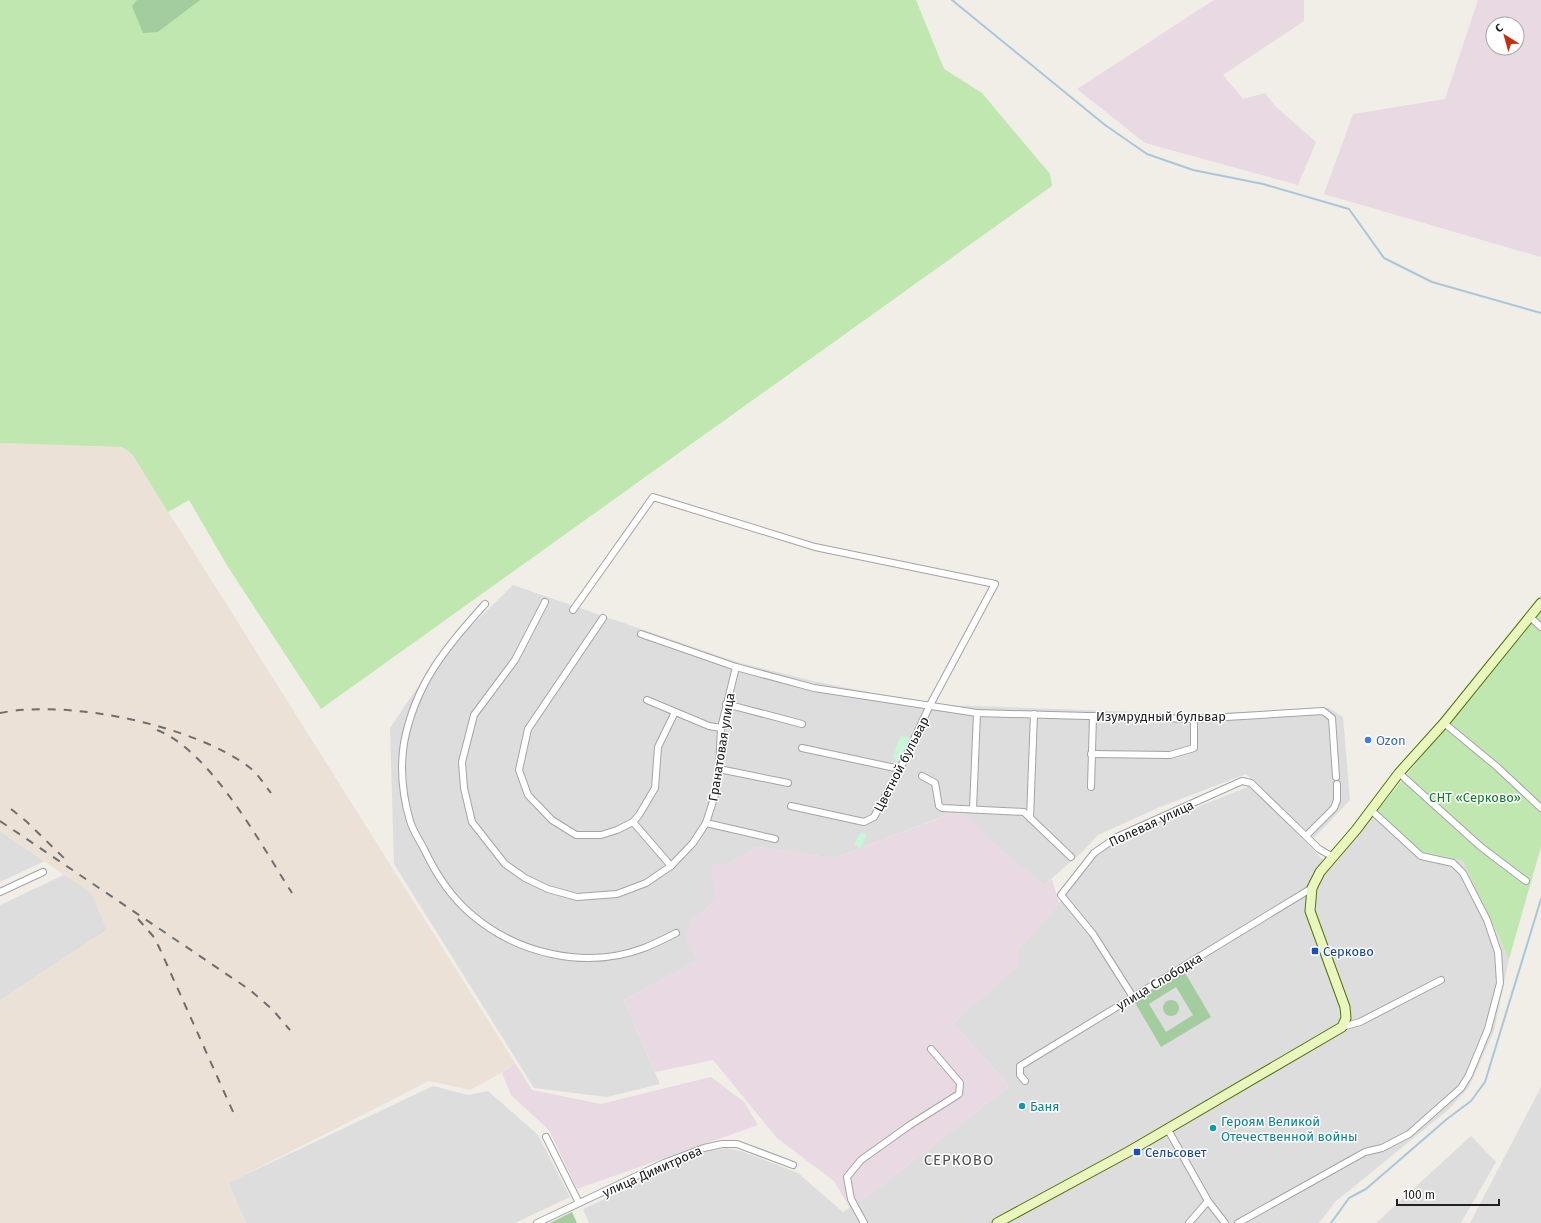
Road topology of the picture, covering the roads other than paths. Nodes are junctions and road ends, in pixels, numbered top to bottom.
1 (545, 602) dead end
2 (1541, 603) edge
3 (484, 604) dead end
4 (572, 610) dead end
5 (1530, 617) junction
6 (603, 618) dead end
7 (1541, 627) edge
8 (641, 634) dead end
9 (736, 667) junction
10 (647, 700) dead end
11 (726, 704) junction
12 (930, 705) junction
13 (675, 712) junction
14 (977, 713) junction
15 (1034, 714) junction
16 (1093, 716) junction
17 (1194, 719) junction
18 (1444, 723) junction
19 (802, 724) dead end
20 (722, 728) junction
21 (802, 748) dead end
22 (1091, 754) junction
23 (719, 769) junction
24 (900, 769) junction
25 (1399, 773) junction
26 (922, 776) dead end
27 (1336, 777) dead end
28 (788, 783) dead end
29 (1337, 784) dead end
30 (1091, 787) dead end
31 (791, 806) dead end
32 (1541, 808) edge
33 (973, 809) junction
34 (1371, 810) junction
35 (1030, 818) junction
36 (633, 822) junction
37 (706, 824) junction
38 (1306, 836) junction
39 (775, 839) dead end
40 (1071, 857) dead end
41 (1333, 857) junction
42 (671, 866) junction
43 (43, 872) dead end
44 (1526, 881) dead end
45 (1312, 888) junction
46 (0, 892) edge
47 (676, 933) dead end
48 (1441, 980) dead end
49 (1133, 997) junction
50 (1342, 1027) junction
51 (931, 1049) dead end
52 (1025, 1081) dead end
53 (1167, 1128) junction
54 (546, 1137) dead end
55 (793, 1165) dead end
56 (1208, 1201) junction
57 (579, 1203) junction
58 (537, 1223) edge
59 (864, 1223) edge
60 (997, 1223) edge
61 (1188, 1223) edge
62 (1225, 1223) edge
63 (1238, 1223) edge

1 - 42 street, Гранатовая улица
2 - 5 main road
3 - 47 street
4 - 12 street, Цветной бульвар
5 - 7 street
5 - 18 main road
6 - 36 street
8 - 9 street, Изумрудный бульвар
9 - 11 street, Гранатовая улица
9 - 12 street, Изумрудный бульвар
10 - 13 street
11 - 19 street
11 - 20 street, Гранатовая улица
12 - 14 street, Изумрудный бульвар
12 - 24 street, Цветной бульвар
13 - 20 street
13 - 36 street
14 - 15 street, Изумрудный бульвар
14 - 33 street
15 - 16 street, Изумрудный бульвар
15 - 35 street
16 - 17 street, Изумрудный бульвар
16 - 22 street
17 - 22 street
17 - 27 street, Изумрудный бульвар
18 - 25 main road
18 - 32 street
20 - 23 street, Гранатовая улица
21 - 24 street
22 - 30 street
23 - 28 street
23 - 37 street, Гранатовая улица
24 - 31 street, Цветной бульвар
25 - 34 main road
25 - 44 street
26 - 33 street
29 - 38 street
33 - 35 street
34 - 41 main road
34 - 63 street
35 - 40 street
36 - 42 street
37 - 39 street
37 - 42 street, Гранатовая улица
38 - 41 street, Полевая улица
38 - 49 street, Полевая улица
41 - 45 main road
43 - 46 street
45 - 49 street, улица Слободка
45 - 50 main road
48 - 50 street
49 - 52 street, улица Слободка
50 - 53 main road
51 - 59 street
53 - 56 street
53 - 60 main road
54 - 57 street
55 - 57 street, улица Димитрова
56 - 61 street
56 - 62 street
57 - 58 street, улица Димитрова

